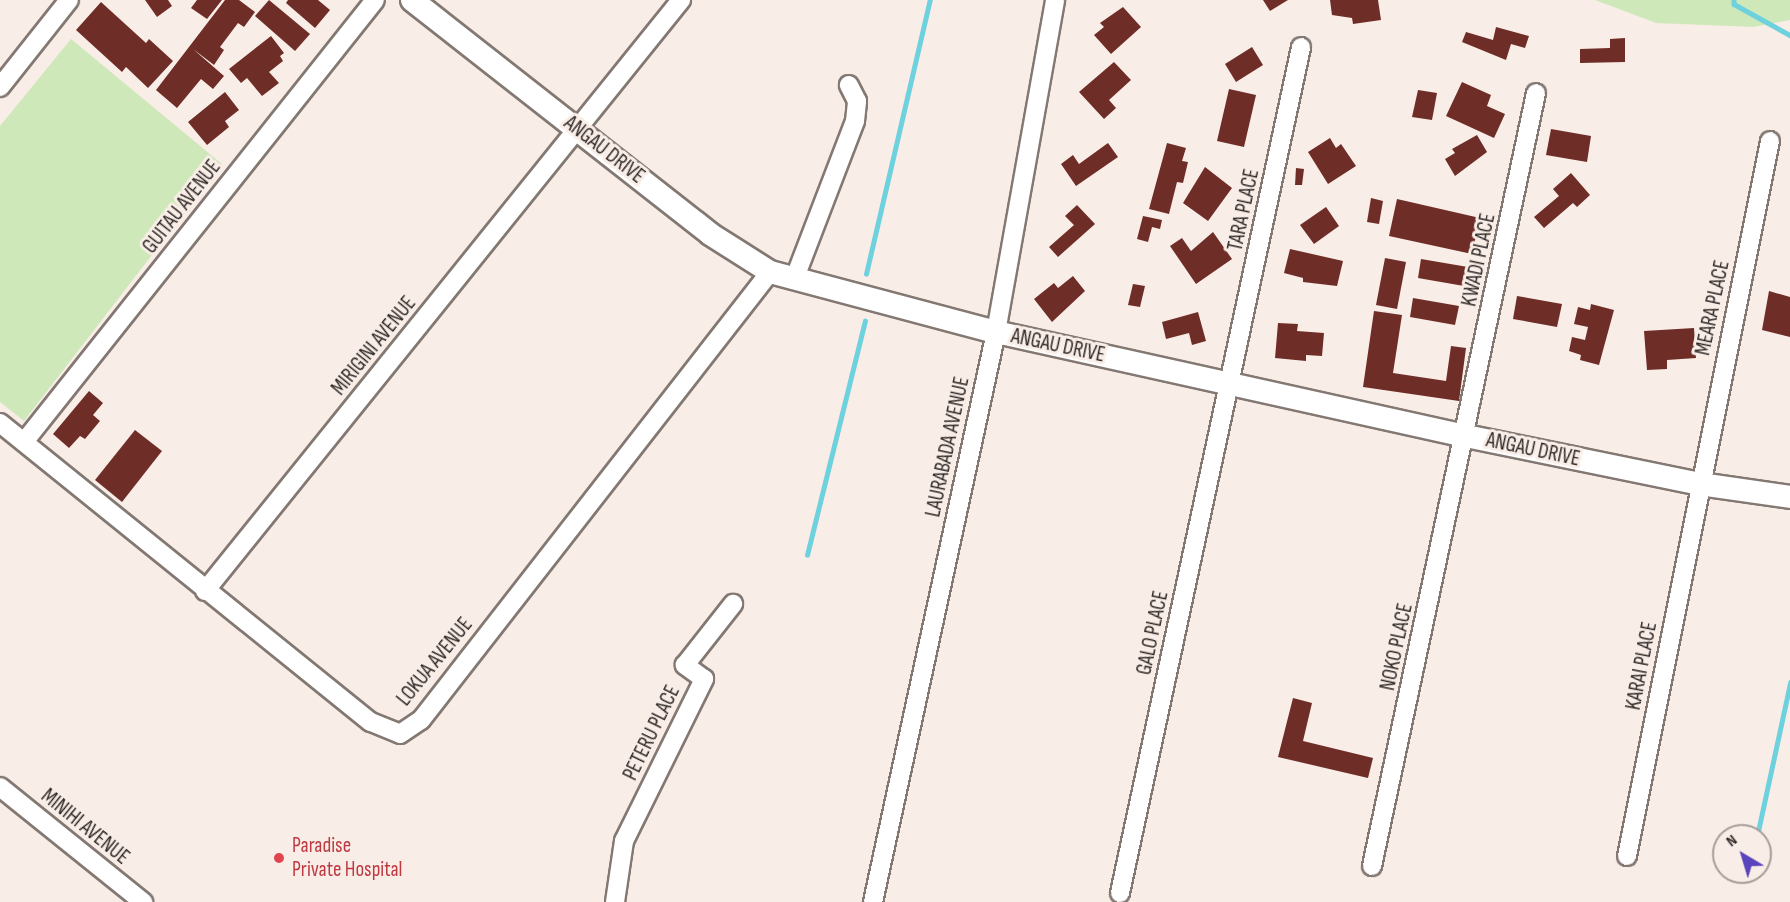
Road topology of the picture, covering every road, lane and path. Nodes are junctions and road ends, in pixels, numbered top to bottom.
1 (69, 0) edge
2 (375, 0) edge
3 (412, 0) edge
4 (681, 0) edge
5 (1055, 0) edge
6 (1301, 47) dead end
7 (849, 86) dead end
8 (0, 87) edge
9 (1536, 93) dead end
10 (578, 129) junction
11 (1770, 141) dead end
12 (770, 272) junction
13 (794, 280) junction
14 (996, 332) junction
15 (1231, 382) junction
16 (0, 423) edge
17 (1466, 436) junction
18 (24, 442) junction
19 (1700, 484) junction
20 (1790, 497) edge
21 (205, 591) junction
22 (733, 604) dead end
23 (0, 787) edge
24 (1627, 856) dead end
25 (1371, 866) dead end
26 (1120, 893) dead end
27 (142, 902) edge
28 (615, 902) edge
29 (873, 902) edge

1 - 8 street
2 - 18 street, GUITAU AVENUE
3 - 10 street, ANGAU DRIVE
4 - 10 street, MIRIGINI AVENUE
5 - 14 street, LAURABADA AVENUE
6 - 15 street, TARA PLACE
7 - 13 street
9 - 17 street, KWADI PLACE
10 - 12 street, ANGAU DRIVE
10 - 21 street, MIRIGINI AVENUE
11 - 19 street, MEARA PLACE
12 - 13 street, ANGAU DRIVE
12 - 21 street, LOKUA AVENUE
13 - 14 street, ANGAU DRIVE
14 - 15 street, ANGAU DRIVE
14 - 29 street, LAURABADA AVENUE
15 - 17 street, ANGAU DRIVE
15 - 26 street, GALO PLACE
16 - 18 street, LOKUA AVENUE
17 - 19 street, ANGAU DRIVE
17 - 25 street, NOKO PLACE
18 - 21 street, LOKUA AVENUE
19 - 20 street, ANGAU DRIVE
19 - 24 street, KARAI PLACE
22 - 28 street, PETERU PLACE
23 - 27 street, MINIHI AVENUE

